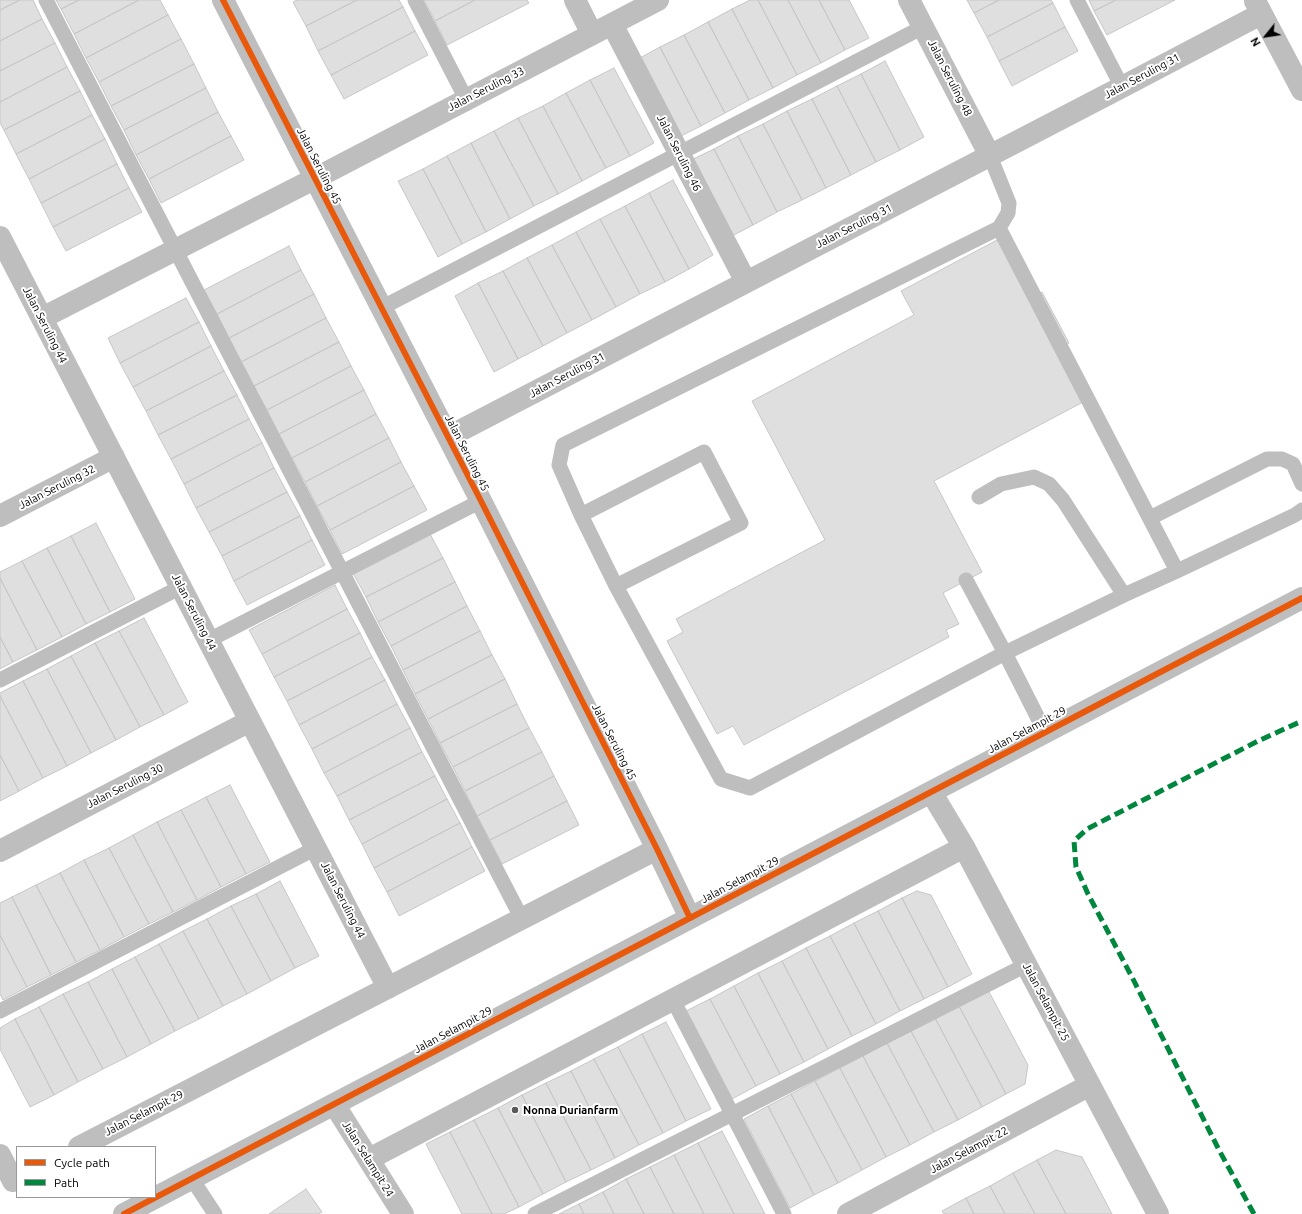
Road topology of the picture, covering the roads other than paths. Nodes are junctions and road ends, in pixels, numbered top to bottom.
1 (46, 0) edge
2 (223, 0) edge
3 (415, 0) edge
4 (575, 0) edge
5 (658, 0) edge
6 (909, 0) edge
7 (1077, 0) edge
8 (1258, 7) edge
9 (612, 24) junction
10 (923, 27) junction
11 (592, 34) junction
12 (1122, 87) junction
13 (1302, 90) edge
14 (466, 99) junction
15 (679, 153) junction
16 (990, 156) junction
17 (314, 179) junction
18 (998, 228) junction
19 (0, 237) edge
20 (175, 249) junction
21 (746, 282) junction
22 (381, 308) junction
23 (42, 318) junction
24 (448, 437) junction
25 (114, 457) junction
26 (1302, 484) edge
27 (979, 497) dead end
28 (481, 501) junction
29 (1302, 510) edge
30 (581, 515) junction
31 (0, 516) edge
32 (1150, 518) junction
33 (342, 571) junction
34 (1178, 571) junction
35 (966, 580) dead end
36 (616, 586) junction
37 (181, 587) junction
38 (1124, 595) junction
39 (1302, 598) edge
40 (209, 640) junction
41 (1005, 653) junction
42 (0, 680) edge
43 (250, 721) junction
44 (1045, 732) junction
45 (931, 792) junction
46 (964, 847) junction
47 (316, 848) junction
48 (657, 849) junction
49 (0, 851) edge
50 (690, 918) junction
51 (522, 919) junction
52 (1026, 965) junction
53 (388, 988) junction
54 (673, 1000) junction
55 (0, 1011) edge
56 (1090, 1086) junction
57 (334, 1104) junction
58 (732, 1114) junction
59 (81, 1146) edge
60 (0, 1155) edge
61 (368, 1159) junction
62 (192, 1179) junction
63 (10, 1182) edge
64 (155, 1198) edge
65 (156, 1198) edge
66 (124, 1214) edge
67 (215, 1214) edge
68 (403, 1214) edge
69 (535, 1214) edge
70 (784, 1214) edge
71 (848, 1214) edge
72 (1158, 1214) edge

1 - 20 lane
2 - 17 street, Jalan Seruling 45
3 - 14 lane
4 - 11 street
5 - 9 street, Jalan Seruling 33
6 - 10 street, Jalan Seruling 48
7 - 12 lane
8 - 12 street, Jalan Seruling 31
8 - 13 street
9 - 11 street, Jalan Seruling 33
9 - 15 street, Jalan Seruling 46
10 - 15 lane
10 - 16 street, Jalan Seruling 48
11 - 14 street, Jalan Seruling 33
12 - 16 street, Jalan Seruling 31
14 - 17 street, Jalan Seruling 33
15 - 21 street, Jalan Seruling 46
15 - 22 lane
16 - 18 lane
16 - 21 street, Jalan Seruling 31
17 - 20 street, Jalan Seruling 33
17 - 22 street, Jalan Seruling 45
18 - 30 lane
18 - 32 lane
19 - 23 street, Jalan Seruling 44
20 - 23 street, Jalan Seruling 33
20 - 33 lane
21 - 24 street, Jalan Seruling 31
22 - 24 street, Jalan Seruling 45
23 - 25 street, Jalan Seruling 44
24 - 28 street, Jalan Seruling 45
25 - 31 street, Jalan Seruling 32
25 - 37 street, Jalan Seruling 44
26 - 32 lane
27 - 38 lane
28 - 33 lane
28 - 48 street, Jalan Seruling 45
29 - 34 lane
30 - 36 lane
30 - 36 lane
32 - 34 lane
33 - 40 lane
33 - 51 lane
34 - 38 lane
35 - 41 lane
36 - 41 lane
37 - 40 street, Jalan Seruling 44
37 - 42 lane
38 - 41 lane
39 - 44 street, Jalan Selampit 29
40 - 43 street, Jalan Seruling 44
41 - 44 lane
43 - 47 street, Jalan Seruling 44
43 - 49 street, Jalan Seruling 30
44 - 45 street, Jalan Selampit 29
45 - 46 street, Jalan Selampit 25
45 - 50 street, Jalan Selampit 29
46 - 52 street, Jalan Selampit 25
46 - 54 street
47 - 53 street, Jalan Seruling 44
47 - 55 lane
48 - 50 street, Jalan Seruling 45
48 - 51 street, Jalan Selampit 29
50 - 57 street, Jalan Selampit 29
51 - 53 street, Jalan Selampit 29
52 - 56 street, Jalan Selampit 25
52 - 58 lane
53 - 59 street, Jalan Selampit 29
54 - 58 lane
54 - 61 street
56 - 71 street, Jalan Selampit 22
56 - 72 street, Jalan Selampit 25
57 - 61 street, Jalan Selampit 24
57 - 62 street, Jalan Selampit 29
58 - 69 lane
58 - 70 lane
60 - 63 street
61 - 68 street, Jalan Selampit 24
62 - 65 street, Jalan Selampit 29
62 - 67 lane
64 - 66 street, Jalan Selampit 29

